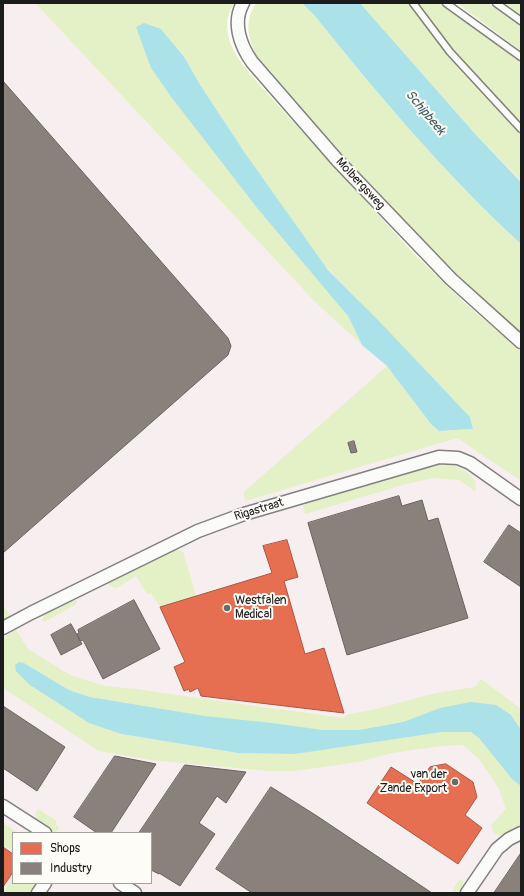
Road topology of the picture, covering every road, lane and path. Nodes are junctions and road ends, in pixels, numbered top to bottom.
1 (243, 3) edge
2 (413, 3) edge
3 (446, 3) edge
4 (496, 3) edge
5 (521, 21) edge
6 (521, 57) edge
7 (521, 129) edge
8 (521, 342) edge
9 (521, 499) edge
10 (3, 628) edge
11 (3, 806) edge
12 (43, 832) edge
13 (521, 833) edge
14 (44, 884) edge
15 (122, 884) edge
16 (38, 893) edge
17 (135, 893) edge
18 (468, 893) edge

1 - 8 street, Molbergsweg
2 - 7 lane
3 - 6 lane
4 - 5 lane
9 - 10 street, Rigastraat
11 - 12 street
13 - 18 street
14 - 16 street
15 - 17 street

